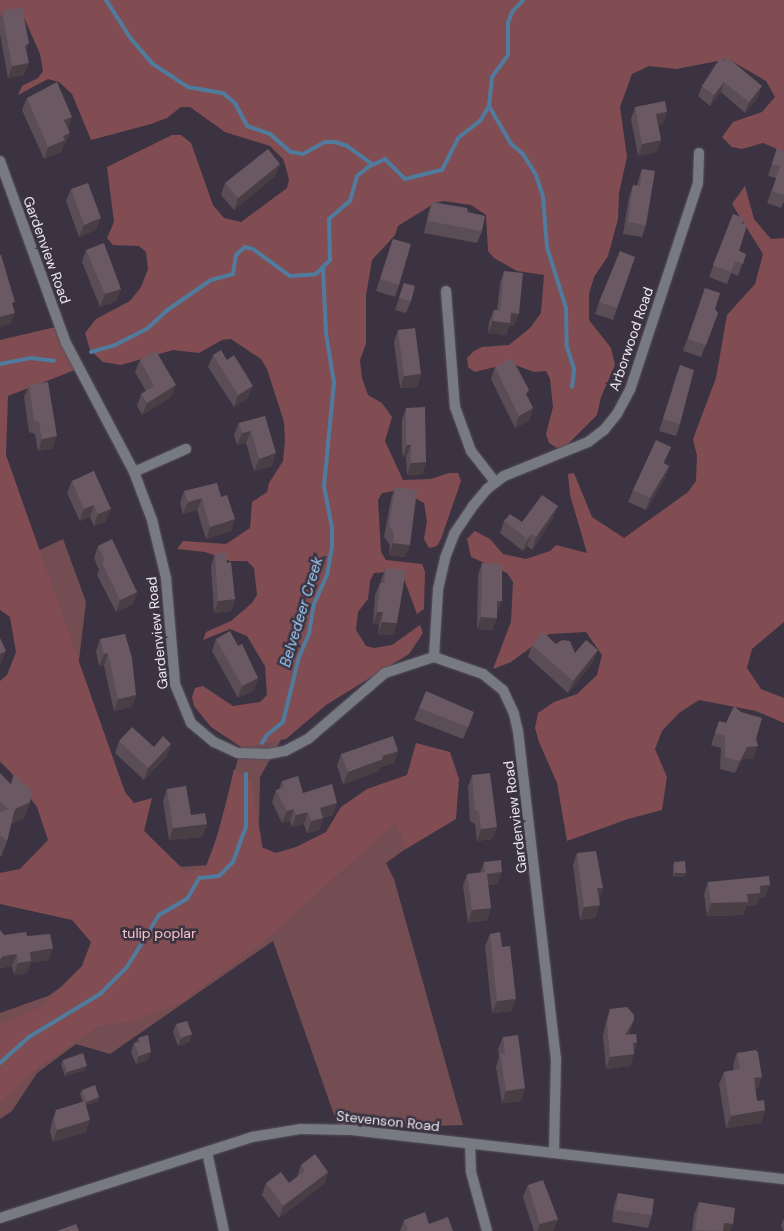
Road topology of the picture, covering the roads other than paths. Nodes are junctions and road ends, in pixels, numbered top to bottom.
1 (699, 153) dead end
2 (0, 161) edge
3 (446, 291) dead end
4 (186, 449) dead end
5 (134, 472) junction
6 (495, 482) junction
7 (434, 657) junction
8 (470, 1144) junction
9 (207, 1152) junction
10 (554, 1153) junction
11 (784, 1179) edge
12 (0, 1218) edge
13 (224, 1231) edge
14 (487, 1231) edge

1 - 6 street, Arborwood Road
2 - 5 street, Gardenview Road
3 - 6 street
4 - 5 street
5 - 7 street, Gardenview Road
6 - 7 street, Arborwood Road
7 - 10 street, Gardenview Road
8 - 9 street, Stevenson Road
8 - 10 street, Stevenson Road
8 - 14 street
9 - 12 street, Stevenson Road
9 - 13 street
10 - 11 street, Stevenson Road

